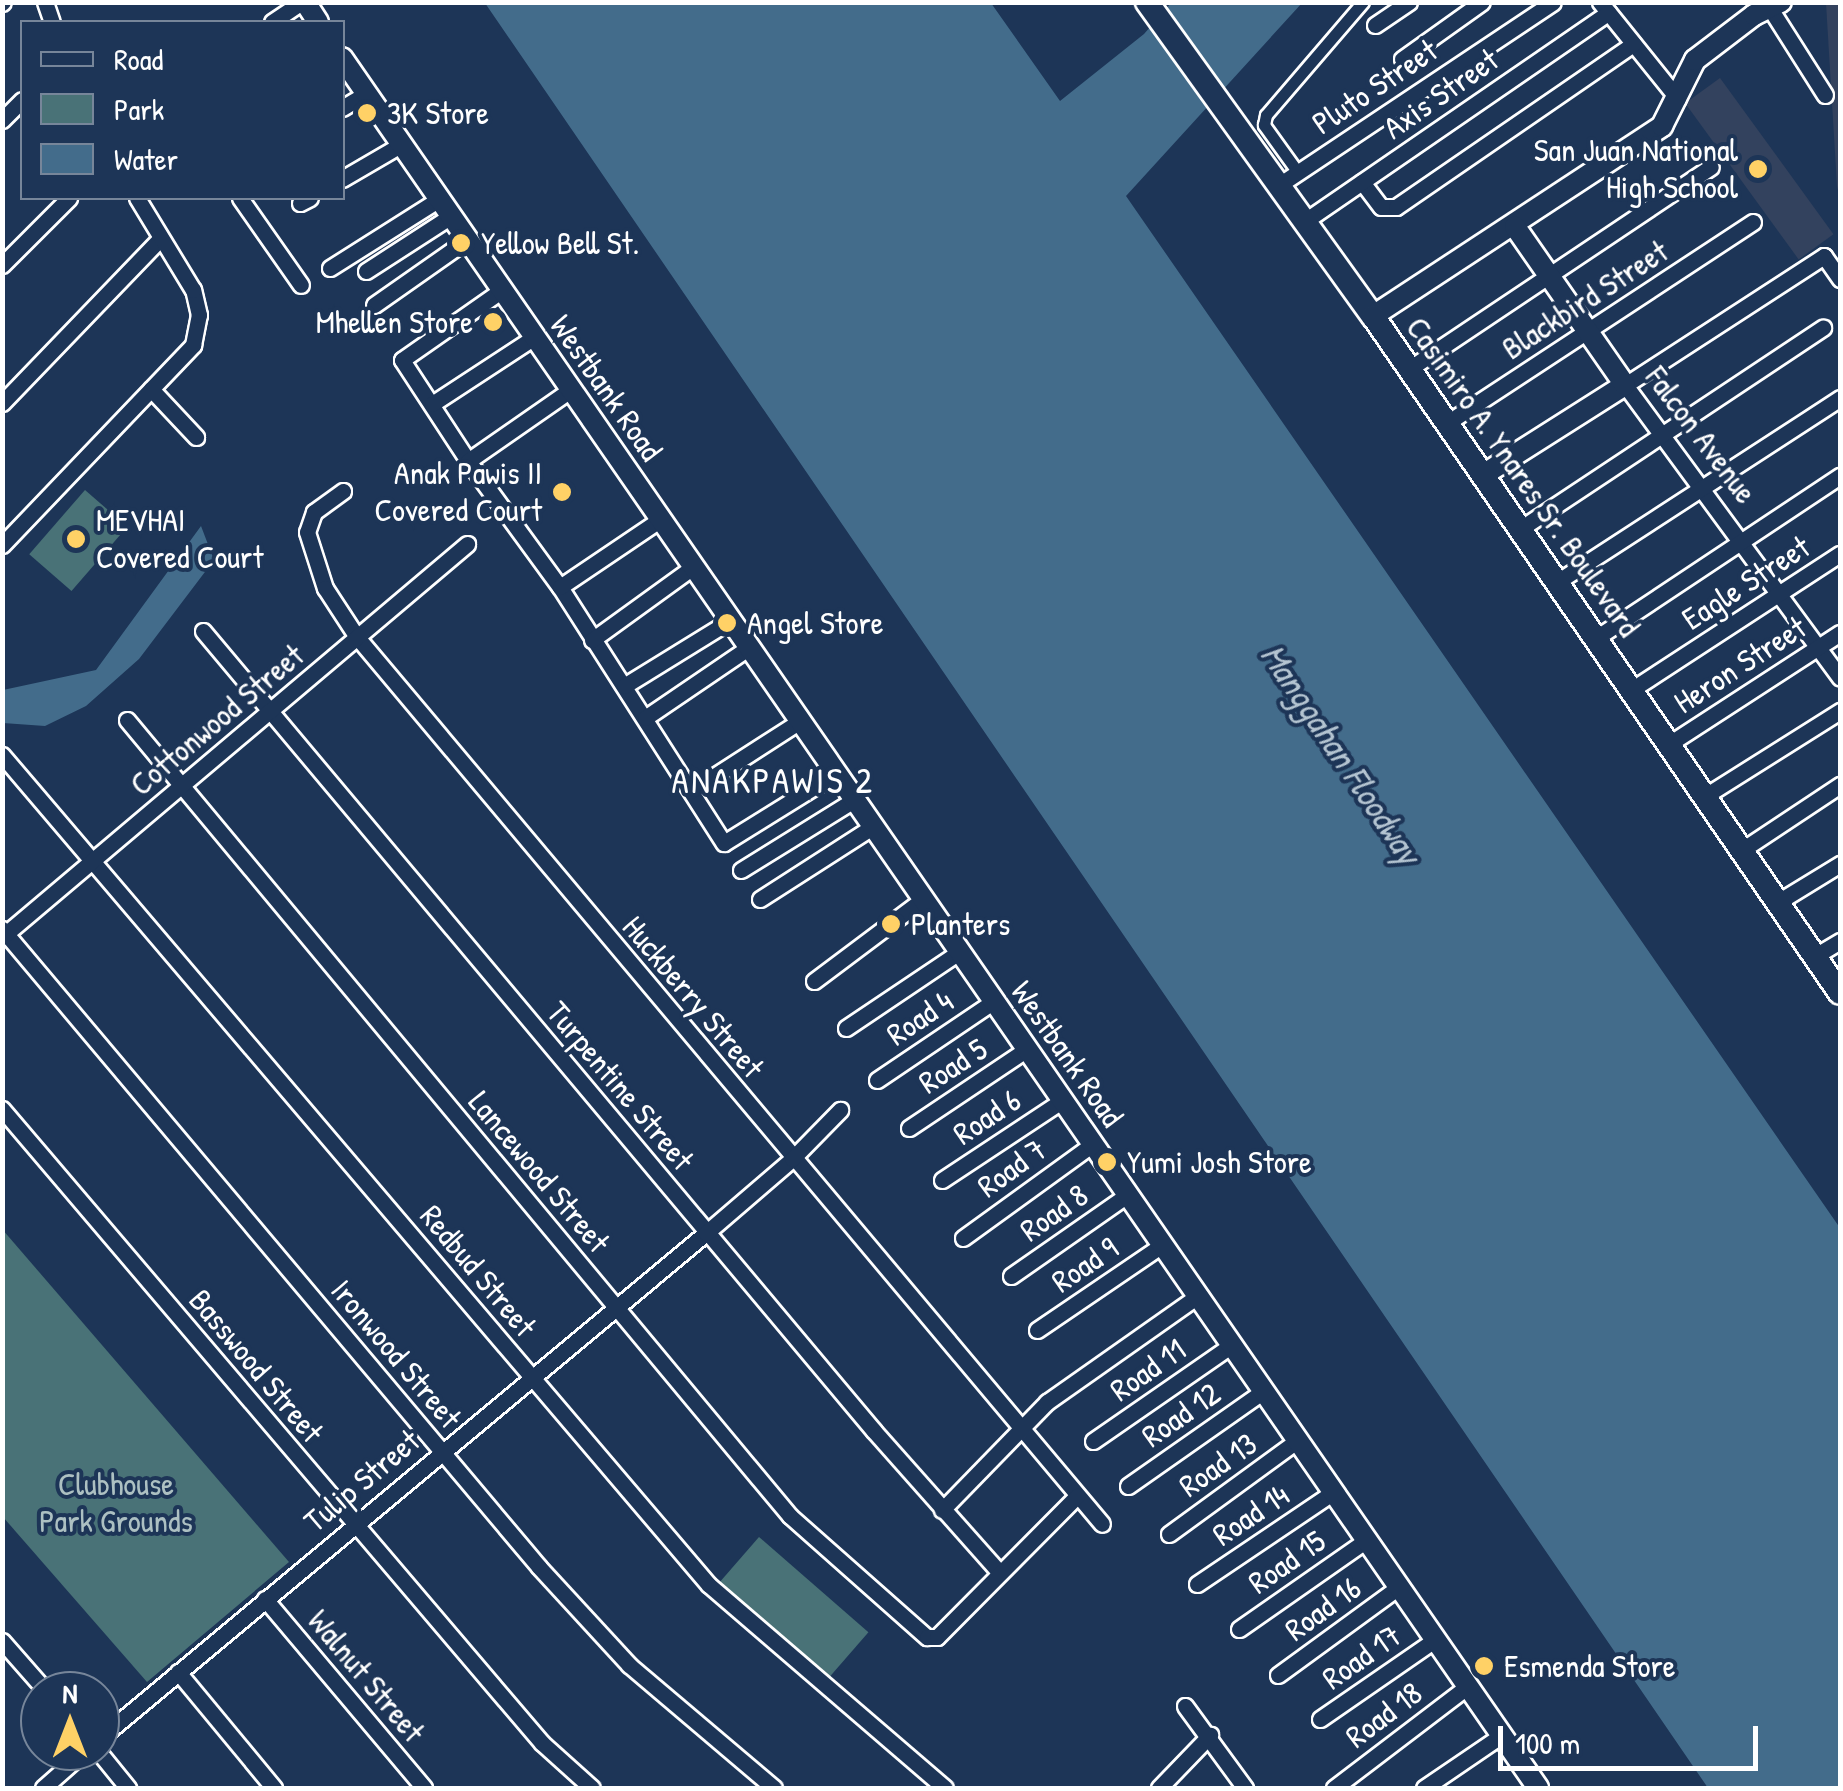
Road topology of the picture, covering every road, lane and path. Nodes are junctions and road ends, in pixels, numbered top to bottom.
1 (303, 2) edge
2 (1147, 2) edge
3 (1363, 2) edge
4 (1408, 2) edge
5 (1482, 2) edge
6 (1553, 2) edge
7 (1772, 4) edge
8 (1604, 8) edge
9 (275, 20) edge
10 (1375, 25) dead end
11 (1633, 44) junction
12 (1402, 59) dead end
13 (345, 62) edge
14 (367, 93) junction
15 (1825, 95) dead end
16 (1678, 99) junction
17 (20, 102) edge
18 (345, 106) edge
19 (2, 120) edge
20 (402, 144) junction
21 (1712, 167) dead end
22 (345, 177) edge
23 (1288, 178) junction
24 (1362, 182) junction
25 (67, 200) edge
26 (137, 200) edge
27 (241, 200) edge
28 (445, 208) junction
29 (1305, 221) junction
30 (1753, 222) dead end
31 (1515, 226) junction
32 (161, 238) junction
33 (467, 240) junction
34 (2, 265) edge
35 (330, 268) dead end
36 (366, 271) dead end
37 (1550, 278) junction
38 (1840, 278) edge
39 (301, 285) dead end
40 (502, 290) junction
41 (374, 305) dead end
42 (1372, 316) junction
43 (1823, 328) dead end
44 (1588, 332) junction
45 (533, 338) junction
46 (1409, 369) junction
47 (1625, 384) junction
48 (151, 390) junction
49 (570, 390) junction
50 (1840, 398) edge
51 (2, 403) edge
52 (432, 404) junction
53 (1446, 423) junction
54 (1662, 435) junction
55 (196, 437) dead end
56 (468, 461) junction
57 (1483, 475) junction
58 (1840, 476) edge
59 (1704, 489) junction
60 (343, 491) dead end
61 (661, 519) junction
62 (1520, 529) junction
63 (1742, 542) junction
64 (466, 544) dead end
65 (2, 545) edge
66 (1840, 554) edge
67 (693, 567) junction
68 (1557, 582) junction
69 (560, 587) junction
70 (1780, 595) junction
71 (731, 620) junction
72 (203, 631) dead end
73 (1840, 633) edge
74 (357, 637) junction
75 (1596, 638) junction
76 (592, 640) junction
77 (751, 646) junction
78 (1819, 648) junction
79 (1840, 678) edge
80 (624, 686) junction
81 (1631, 690) junction
82 (1840, 711) edge
83 (269, 712) junction
84 (646, 718) junction
85 (126, 720) dead end
86 (800, 721) junction
87 (1668, 744) junction
88 (2, 755) edge
89 (836, 774) junction
90 (1840, 785) edge
91 (181, 786) junction
92 (690, 791) junction
93 (1705, 796) junction
94 (854, 800) junction
95 (872, 827) junction
96 (1742, 850) junction
97 (94, 860) junction
98 (1840, 864) edge
99 (741, 870) dead end
100 (760, 899) dead end
101 (922, 900) junction
102 (1778, 902) junction
103 (4, 934) edge
104 (1840, 941) edge
105 (959, 952) junction
106 (1815, 956) junction
107 (814, 981) dead end
108 (1840, 993) edge
109 (994, 1001) junction
110 (846, 1028) dead end
111 (1028, 1050) junction
112 (878, 1080) dead end
113 (1063, 1100) junction
114 (2, 1109) edge
115 (840, 1110) dead end
116 (910, 1128) dead end
117 (1094, 1143) junction
118 (792, 1159) junction
119 (942, 1180) dead end
120 (1127, 1195) junction
121 (706, 1233) junction
122 (963, 1238) dead end
123 (1162, 1246) junction
124 (1011, 1276) dead end
125 (1190, 1302) junction
126 (615, 1306) junction
127 (1037, 1330) dead end
128 (1233, 1344) junction
129 (531, 1376) junction
130 (1265, 1390) junction
131 (1021, 1430) junction
132 (1298, 1440) junction
133 (1093, 1442) dead end
134 (441, 1451) junction
135 (1128, 1486) dead end
136 (1335, 1492) junction
137 (1077, 1496) junction
138 (942, 1510) junction
139 (353, 1524) junction
140 (1102, 1524) dead end
141 (1169, 1534) dead end
142 (1368, 1539) junction
143 (1000, 1572) junction
144 (1197, 1584) dead end
145 (1400, 1586) junction
146 (265, 1598) junction
147 (1239, 1629) dead end
148 (1436, 1639) junction
149 (2, 1641) edge
150 (28, 1671) edge
151 (178, 1672) junction
152 (1278, 1675) dead end
153 (1468, 1686) junction
154 (1185, 1706) dead end
155 (1320, 1720) dead end
156 (120, 1721) edge
157 (1210, 1735) junction
158 (1502, 1735) junction
159 (62, 1771) edge
160 (43, 1788) edge
161 (274, 1788) edge
162 (424, 1788) edge
163 (592, 1788) edge
164 (774, 1788) edge
165 (946, 1788) edge
166 (1159, 1788) edge
167 (1245, 1788) edge
168 (1334, 1788) edge
169 (1424, 1788) edge
170 (1536, 1788) edge

1 - 9 street
2 - 23 main road, Casimiro A. Ynares Sr. Boulevard
3 - 23 street
4 - 10 street
5 - 12 street
6 - 23 street, Pluto Street
7 - 15 street
7 - 16 street
8 - 11 street
8 - 24 street, Axis Street
11 - 16 street
11 - 24 street
13 - 14 street, Westbank Road
14 - 18 street
14 - 20 street, Westbank Road
16 - 31 street
17 - 19 street
20 - 22 street
20 - 28 street, Westbank Road
21 - 37 street
23 - 29 main road, Casimiro A. Ynares Sr. Boulevard
24 - 29 street, Axis Street
25 - 34 street
26 - 32 street
27 - 39 street
28 - 33 street, Westbank Road
28 - 35 street
28 - 36 street
29 - 42 main road, Casimiro A. Ynares Sr. Boulevard
30 - 44 street, Blackbird Street
31 - 37 street, Falcon Avenue
31 - 42 street
32 - 48 street
32 - 51 street
33 - 40 street, Westbank Road
33 - 41 street
37 - 44 street, Falcon Avenue
37 - 46 street
38 - 47 street
40 - 45 street, Westbank Road
40 - 52 street
42 - 46 main road, Casimiro A. Ynares Sr. Boulevard
43 - 54 street
44 - 47 street, Falcon Avenue
44 - 53 street, Blackbird Street
45 - 49 street, Westbank Road
45 - 52 street
46 - 53 main road, Casimiro A. Ynares Sr. Boulevard
47 - 54 street, Falcon Avenue
47 - 57 street
48 - 55 street
48 - 65 street
49 - 56 street
49 - 61 street, Westbank Road
50 - 59 street
52 - 56 street
53 - 57 main road, Casimiro A. Ynares Sr. Boulevard
54 - 59 street, Falcon Avenue
54 - 62 street
56 - 69 street
57 - 62 main road, Casimiro A. Ynares Sr. Boulevard
58 - 63 street
59 - 63 street, Falcon Avenue
59 - 68 street
60 - 74 street, Huckberry Street
61 - 67 street, Westbank Road
61 - 69 street
62 - 68 main road, Casimiro A. Ynares Sr. Boulevard
63 - 70 street, Falcon Avenue
63 - 75 street
64 - 74 street, Cottonwood Street
66 - 70 street, Eagle Street
67 - 71 street, Westbank Road
67 - 76 street
68 - 75 main road, Casimiro A. Ynares Sr. Boulevard
69 - 76 street
70 - 78 street, Falcon Avenue
70 - 81 street, Eagle Street
71 - 77 street, Westbank Road
71 - 80 street
72 - 83 street, Turpentine Street
73 - 78 street, Heron Street
74 - 83 street, Cottonwood Street
74 - 118 street, Huckberry Street
75 - 81 main road, Casimiro A. Ynares Sr. Boulevard
76 - 80 street
77 - 84 street
77 - 86 street, Westbank Road
78 - 79 street, Falcon Avenue
78 - 87 street, Heron Street
80 - 84 street
81 - 87 main road, Casimiro A. Ynares Sr. Boulevard
82 - 93 street
83 - 91 street, Cottonwood Street
83 - 121 street, Turpentine Street
84 - 92 street
85 - 91 street, Lancewood Street
86 - 89 street, Westbank Road
86 - 92 street
87 - 93 main road, Casimiro A. Ynares Sr. Boulevard
88 - 97 street, Redbud Street
89 - 92 street
89 - 94 street, Westbank Road
90 - 96 street
91 - 97 street, Cottonwood Street
91 - 126 street, Lancewood Street
93 - 96 main road, Casimiro A. Ynares Sr. Boulevard
94 - 95 street, Westbank Road
94 - 99 street
95 - 100 street
95 - 101 street, Westbank Road
96 - 102 main road, Casimiro A. Ynares Sr. Boulevard
97 - 103 street, Cottonwood Street
97 - 129 street, Redbud Street
98 - 102 street
101 - 105 street, Westbank Road
101 - 107 street
102 - 106 main road, Casimiro A. Ynares Sr. Boulevard
103 - 134 street, Ironwood Street
104 - 106 street
105 - 109 street, Westbank Road
105 - 110 street
106 - 108 main road, Casimiro A. Ynares Sr. Boulevard
109 - 111 street, Westbank Road
109 - 112 street, Road 4
111 - 113 street, Westbank Road
111 - 116 street, Road 5
113 - 117 street, Westbank Road
113 - 119 street, Road 6
114 - 139 street, Basswood Street
115 - 118 street, Tulip Street
117 - 120 street, Westbank Road
117 - 122 street, Road 7
118 - 121 street, Tulip Street
118 - 131 street, Huckberry Street
120 - 123 street, Westbank Road
120 - 124 street, Road 8
121 - 126 street, Tulip Street
121 - 138 street, Turpentine Street
123 - 125 street, Westbank Road
123 - 127 street, Road 9
125 - 128 street, Westbank Road
125 - 131 street
126 - 129 street, Tulip Street
126 - 143 street, Lancewood Street
128 - 130 street, Westbank Road
128 - 133 street, Road 11
129 - 134 street, Tulip Street
129 - 165 street, Redbud Street
130 - 132 street, Westbank Road
130 - 135 street, Road 12
131 - 137 street, Huckberry Street
131 - 138 street
132 - 136 street, Westbank Road
132 - 141 street, Road 13
134 - 139 street, Tulip Street
134 - 164 street, Ironwood Street
136 - 142 street, Westbank Road
136 - 144 street, Road 14
137 - 140 street, Huckberry Street
137 - 143 street
138 - 143 street, Turpentine Street
139 - 146 street, Tulip Street
139 - 163 street, Basswood Street
142 - 145 street, Westbank Road
142 - 147 street, Road 15
145 - 148 street, Westbank Road
145 - 152 street, Road 16
146 - 151 street, Tulip Street
146 - 162 street, Walnut Street
148 - 153 street, Westbank Road
148 - 155 street, Road 17
149 - 150 street
151 - 156 street, Tulip Street
151 - 161 street
153 - 158 street, Westbank Road
153 - 168 street, Road 18
154 - 157 street
157 - 166 street
157 - 167 street
158 - 169 street
158 - 170 street, Westbank Road
159 - 160 street

